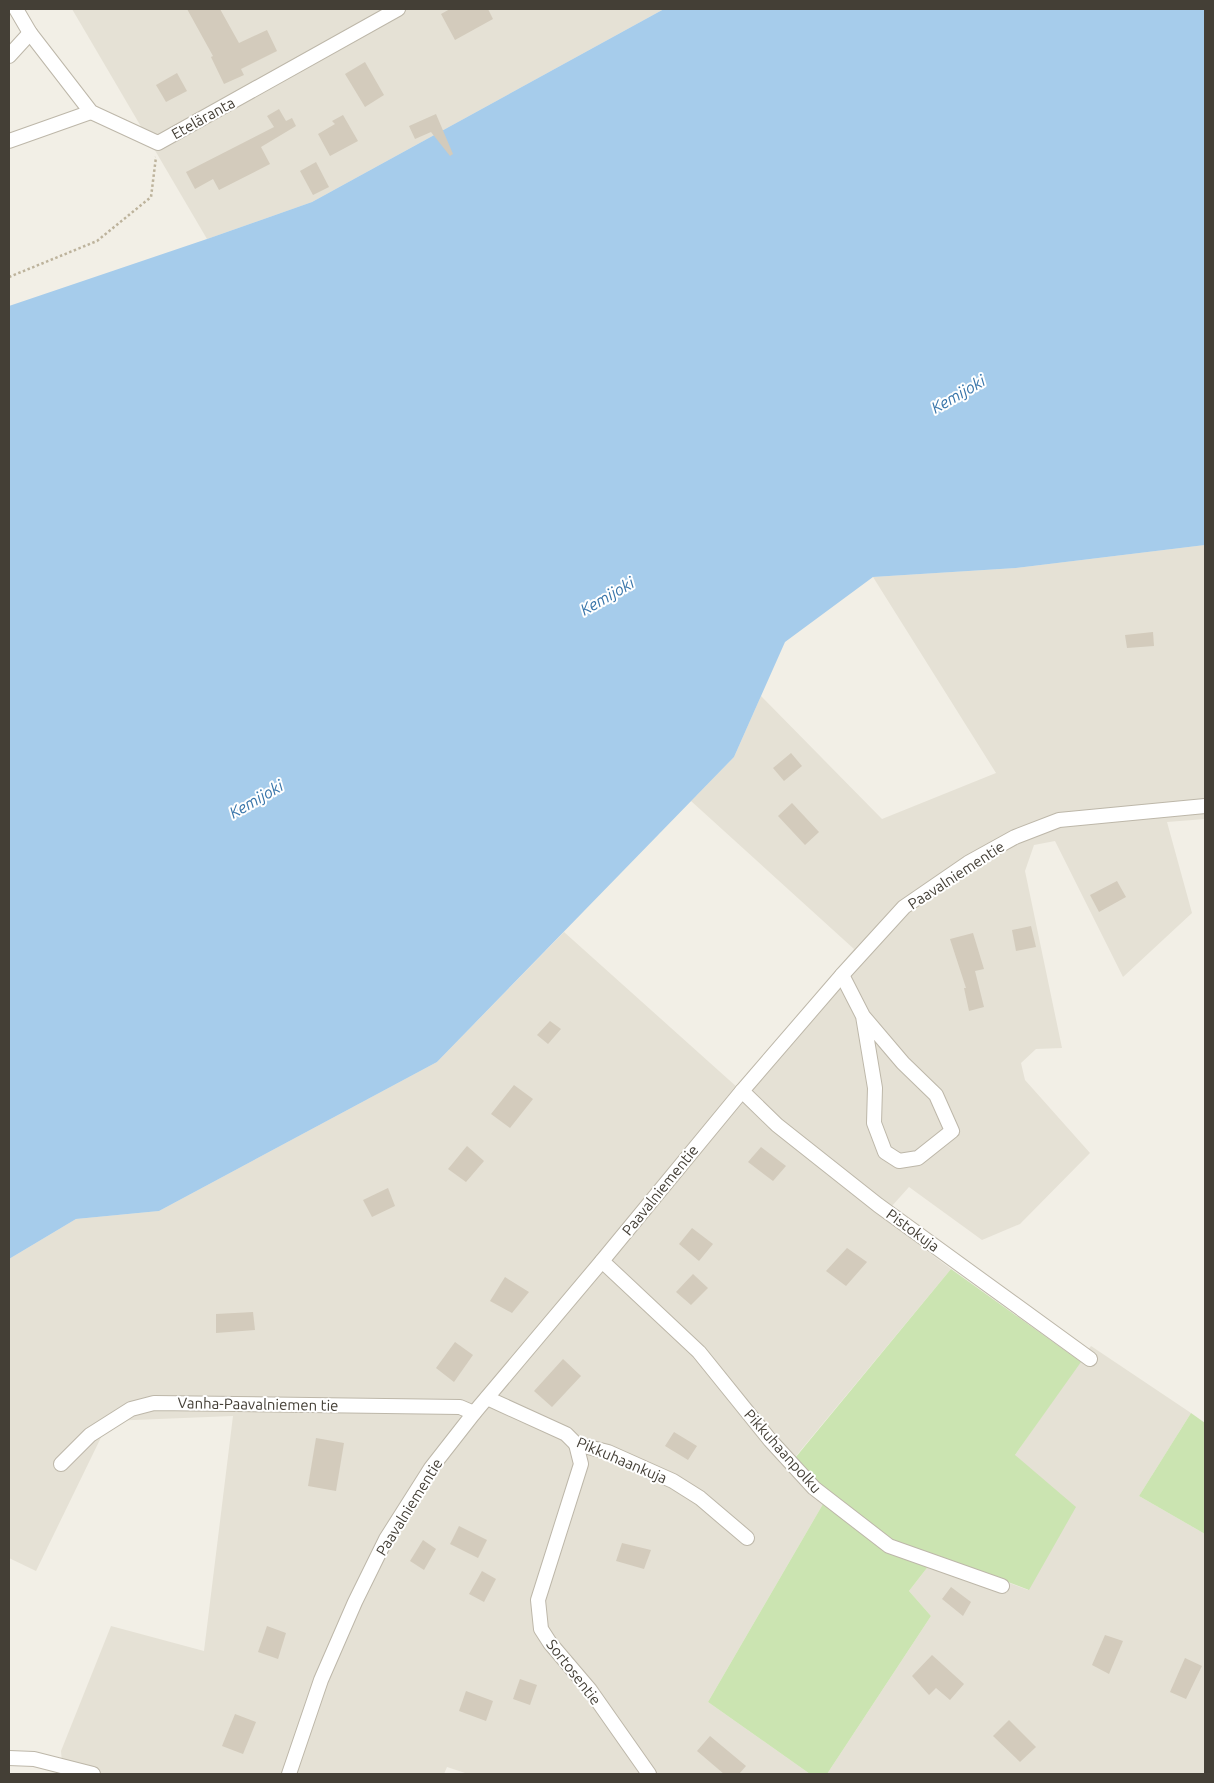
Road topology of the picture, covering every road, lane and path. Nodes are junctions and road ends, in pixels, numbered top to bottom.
1 (16, 9) edge
2 (398, 9) edge
3 (30, 33) junction
4 (9, 56) edge
5 (91, 112) junction
6 (9, 141) edge
7 (158, 143) junction
8 (9, 277) edge
9 (1205, 806) edge
10 (842, 975) junction
11 (863, 1016) junction
12 (742, 1091) junction
13 (602, 1261) junction
14 (1090, 1359) dead end
15 (487, 1398) junction
16 (474, 1413) junction
17 (576, 1444) junction
18 (61, 1464) dead end
19 (746, 1538) dead end
20 (1002, 1586) dead end
21 (9, 1758) edge
22 (93, 1774) edge
23 (288, 1774) edge
24 (649, 1774) edge

1 - 3 street, Eteläranta
2 - 7 street, Eteläranta
3 - 4 street
3 - 5 street, Eteläranta
5 - 6 street
5 - 7 street, Eteläranta
7 - 8 path
9 - 10 street, Paavalniementie
10 - 11 street
10 - 12 street, Paavalniementie
11 - 11 street
12 - 13 street, Paavalniementie
12 - 14 street, Pistokuja
13 - 15 street, Paavalniementie
13 - 20 street, Pikkuhaanpolku
15 - 16 street, Paavalniementie
15 - 17 street, Pikkuhaankuja
16 - 18 street, Vanha-Paavalniemen tie
16 - 23 street, Paavalniementie
17 - 19 street, Pikkuhaankuja
17 - 24 street, Sortosentie
21 - 22 street

